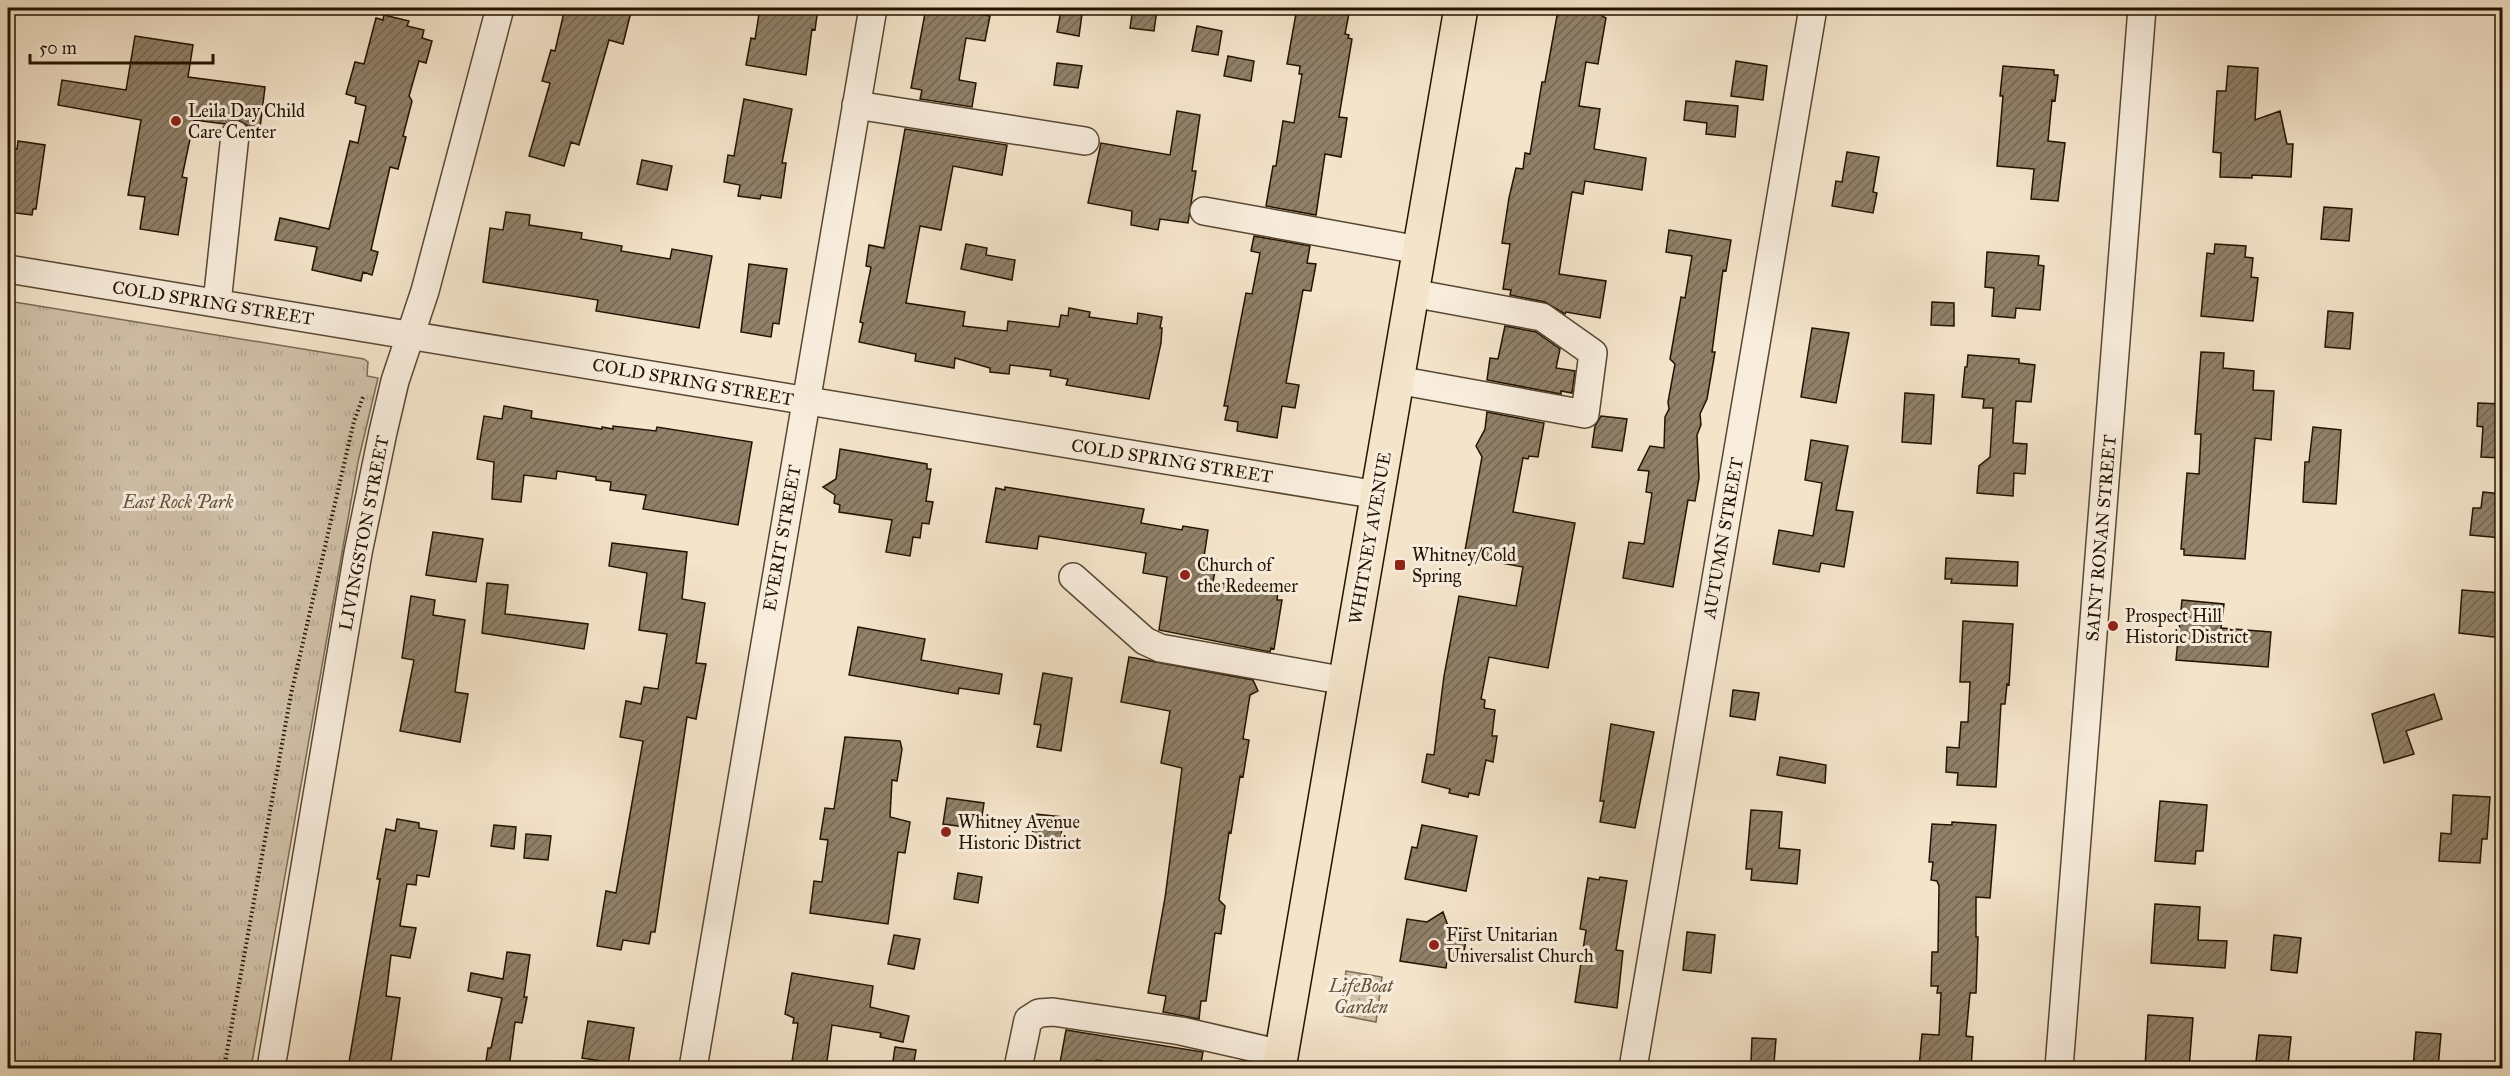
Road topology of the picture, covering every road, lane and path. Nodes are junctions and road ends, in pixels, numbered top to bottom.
1 (501, 8) edge
2 (873, 8) edge
3 (1461, 8) edge
4 (1813, 8) edge
5 (2142, 8) edge
6 (856, 105) junction
7 (236, 135) dead end
8 (1085, 141) dead end
9 (1204, 211) dead end
10 (1419, 250) junction
11 (8, 269) edge
12 (1412, 293) junction
13 (217, 303) junction
14 (410, 335) junction
15 (1397, 380) junction
16 (366, 387) dead end
17 (805, 400) junction
18 (1378, 495) junction
19 (1073, 577) dead end
20 (1346, 681) junction
21 (1280, 1061) edge
22 (224, 1068) edge
23 (271, 1068) edge
24 (693, 1068) edge
25 (1018, 1068) edge
26 (1633, 1068) edge
27 (2059, 1068) edge

1 - 14 street, LIVINGSTON STREET
2 - 6 street, EVERIT STREET
3 - 10 main road, WHITNEY AVENUE
4 - 26 street, AUTUMN STREET
5 - 27 street, SAINT RONAN STREET
6 - 8 street
6 - 17 street, EVERIT STREET
7 - 13 street
9 - 10 street
10 - 12 main road, WHITNEY AVENUE
11 - 13 street, COLD SPRING STREET
12 - 15 main road, WHITNEY AVENUE
12 - 15 street
13 - 14 street, COLD SPRING STREET
14 - 17 street, COLD SPRING STREET
14 - 23 street, LIVINGSTON STREET
15 - 18 main road, WHITNEY AVENUE
16 - 22 path
17 - 18 street, COLD SPRING STREET
17 - 24 street, EVERIT STREET
18 - 20 main road, WHITNEY AVENUE
19 - 20 street
20 - 21 main road, WHITNEY AVENUE
21 - 25 street

